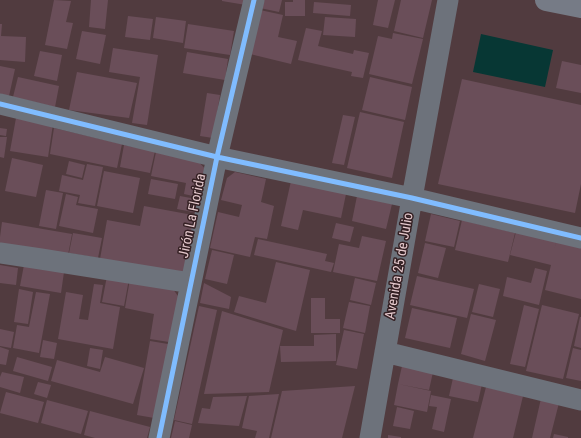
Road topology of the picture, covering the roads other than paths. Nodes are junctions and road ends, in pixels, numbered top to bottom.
1 (254, 0) edge
2 (448, 0) edge
3 (546, 0) edge
4 (581, 7) edge
5 (0, 104) edge
6 (217, 157) junction
7 (412, 198) junction
8 (581, 238) edge
9 (0, 253) edge
10 (191, 283) junction
11 (385, 352) junction
12 (581, 400) edge
13 (158, 438) edge
14 (370, 438) edge

1 - 6 street, Jirón La Florida
2 - 7 street, Avenida 25 de Julio
3 - 4 highway
5 - 6 street
6 - 7 street
6 - 10 street, Jirón La Florida
7 - 8 street
7 - 11 street, Avenida 25 de Julio
9 - 10 street
10 - 13 street, Jirón La Florida
11 - 12 street
11 - 14 street, Avenida 25 de Julio

